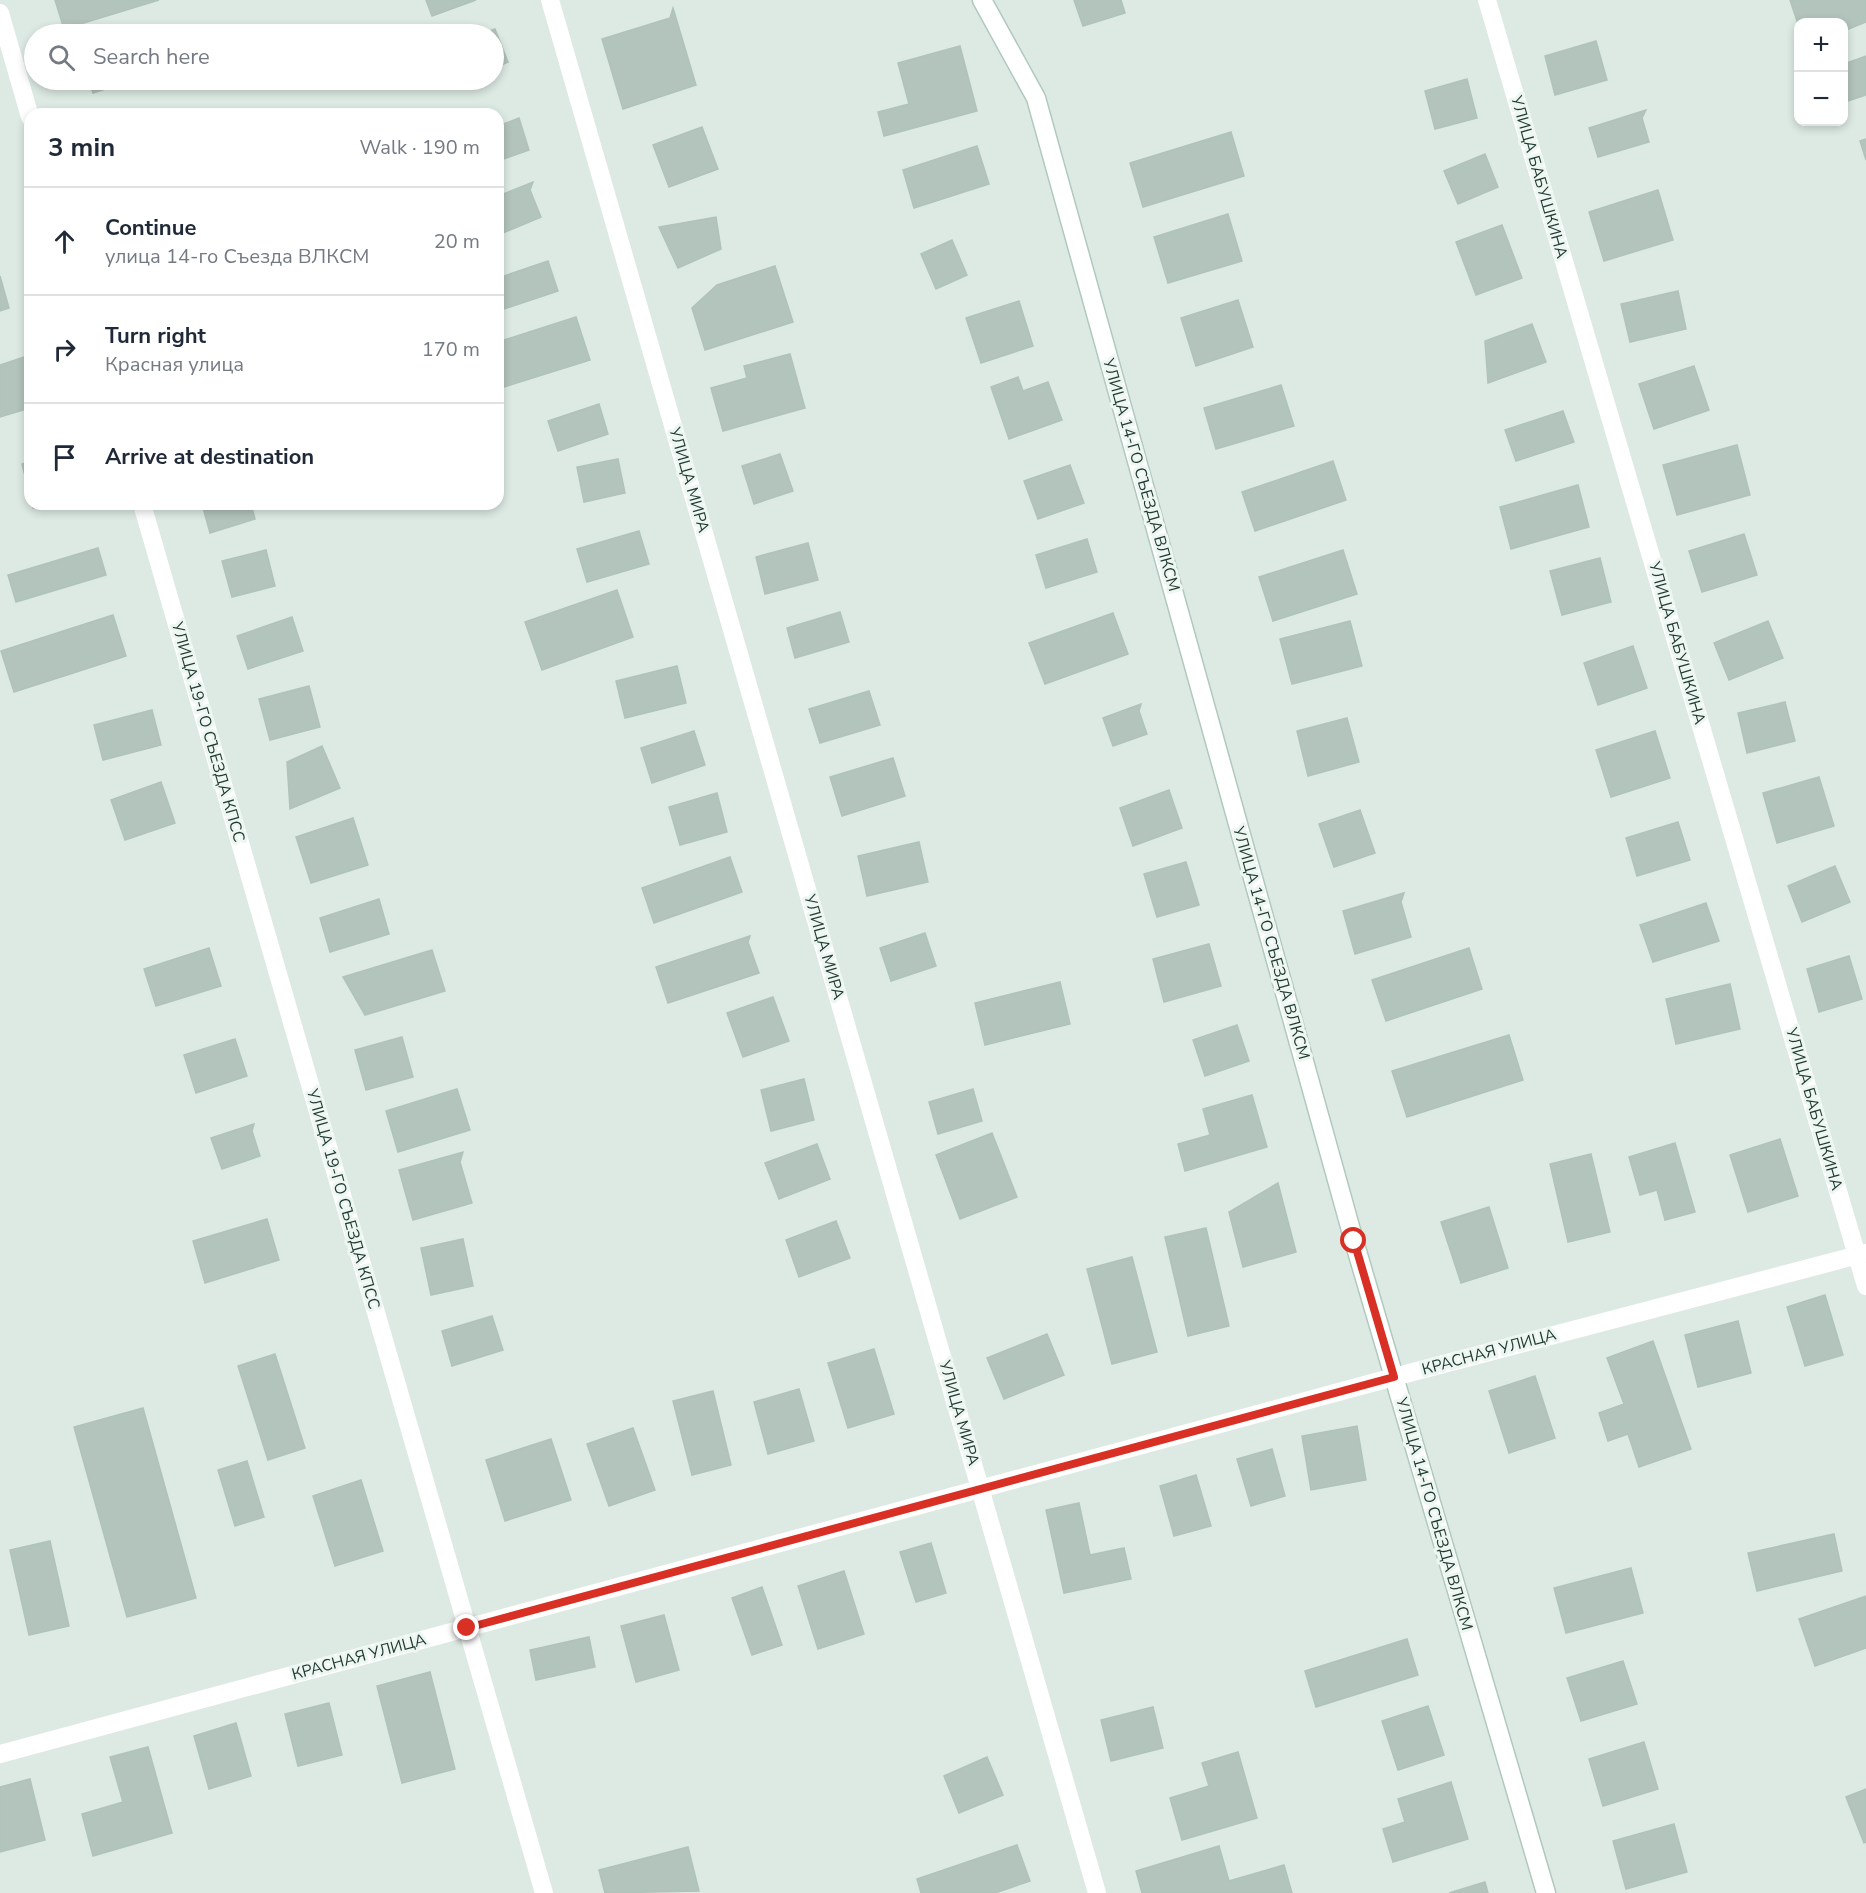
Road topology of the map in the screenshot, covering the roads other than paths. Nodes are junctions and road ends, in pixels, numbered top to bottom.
1 (550, 0) edge
2 (982, 0) edge
3 (1487, 0) edge
4 (0, 13) edge
5 (27, 108) edge
6 (144, 510) edge
7 (1862, 1254) edge
8 (1866, 1286) edge
9 (1394, 1377) junction
10 (980, 1488) junction
11 (467, 1628) junction
12 (0, 1754) edge
13 (544, 1893) edge
14 (1097, 1893) edge
15 (1546, 1893) edge

1 - 10 street, УЛИЦА МИРА
2 - 9 street, УЛИЦА 14-ГО СЪЕЗДА ВЛКСМ
3 - 7 street, УЛИЦА БАБУШКИНА
4 - 5 street
6 - 11 street, УЛИЦА 19-ГО СЪЕЗДА КПСС
7 - 8 street, УЛИЦА БАБУШКИНА
7 - 9 street, КРАСНАЯ УЛИЦА
9 - 10 street, КРАСНАЯ УЛИЦА
9 - 15 street, УЛИЦА 14-ГО СЪЕЗДА ВЛКСМ
10 - 11 street, КРАСНАЯ УЛИЦА
10 - 14 street, УЛИЦА МИРА
11 - 12 street, КРАСНАЯ УЛИЦА
11 - 13 street, УЛИЦА 19-ГО СЪЕЗДА КПСС

